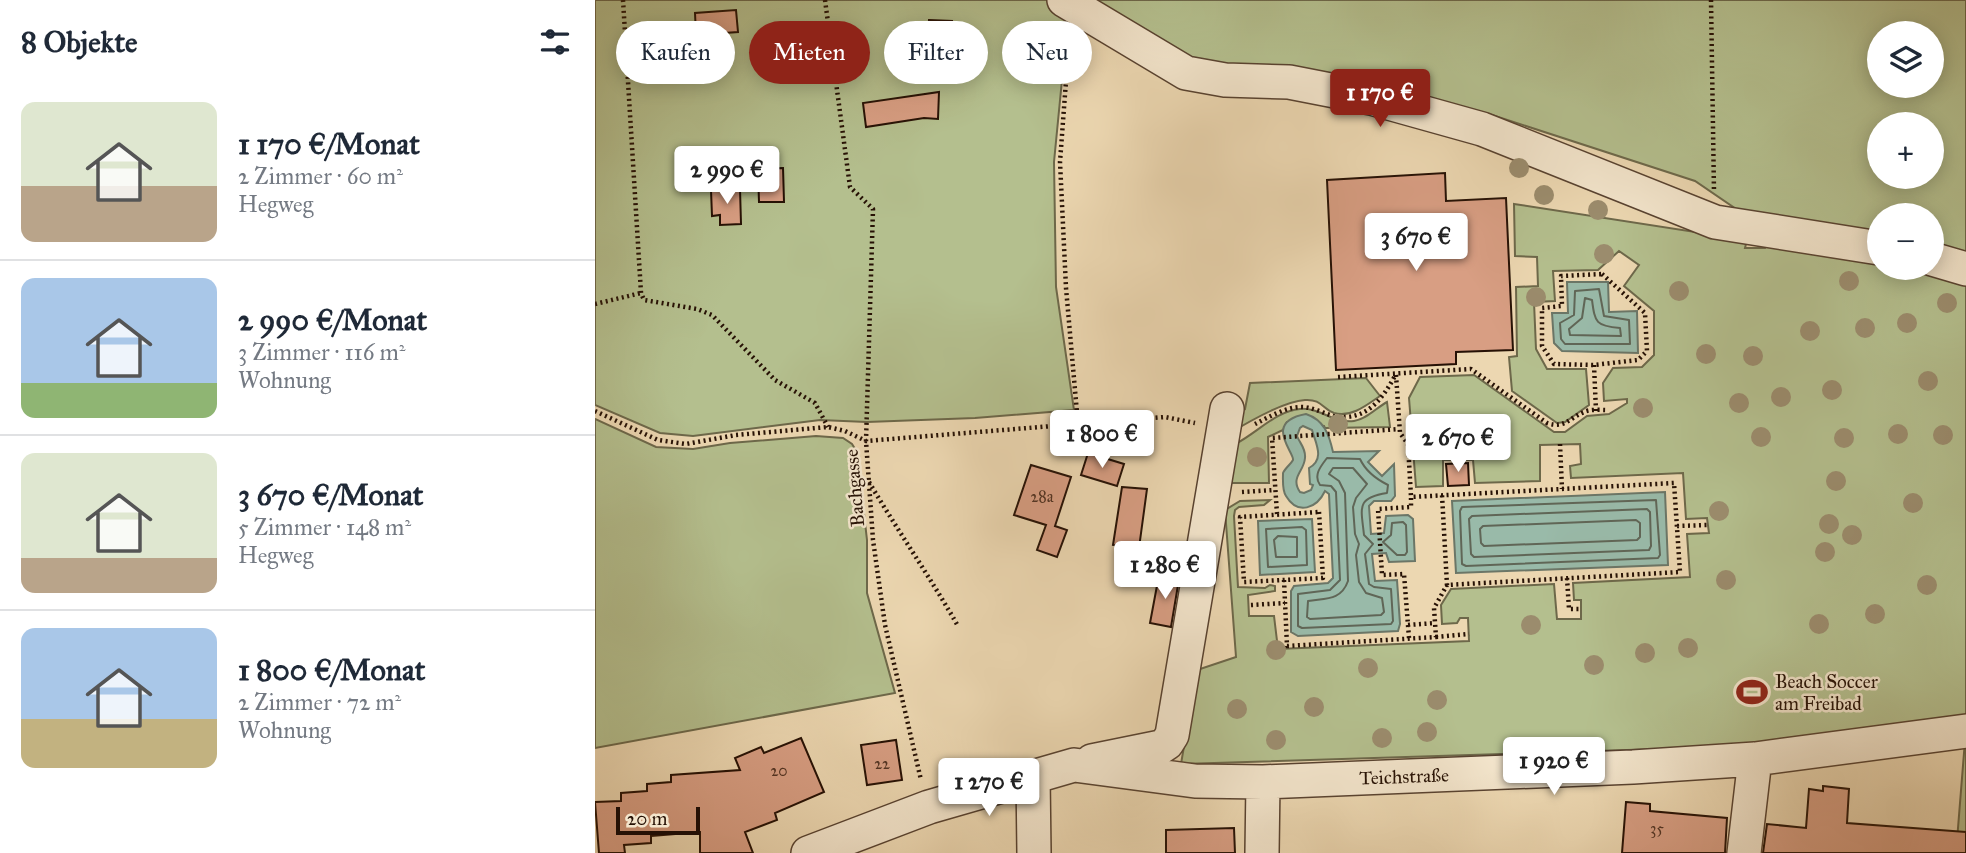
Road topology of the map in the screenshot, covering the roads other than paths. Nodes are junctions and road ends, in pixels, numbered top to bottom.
1 (1074, 7) edge
2 (1867, 246) edge
3 (1944, 263) edge
4 (1966, 269) edge
5 (1227, 409) dead end
6 (1966, 731) edge
7 (1755, 759) junction
8 (1074, 765) junction
9 (1033, 776) junction
10 (1263, 782) junction
11 (808, 853) edge
12 (1034, 853) edge
13 (1262, 853) edge
14 (1744, 853) edge

1 - 2 street
3 - 4 street
5 - 8 street
6 - 7 street, Teichstraße
7 - 10 street, Teichstraße
7 - 14 street
8 - 9 street, Teichstraße
8 - 10 street, Teichstraße
9 - 11 street, Teichstraße
9 - 12 street
10 - 13 street

